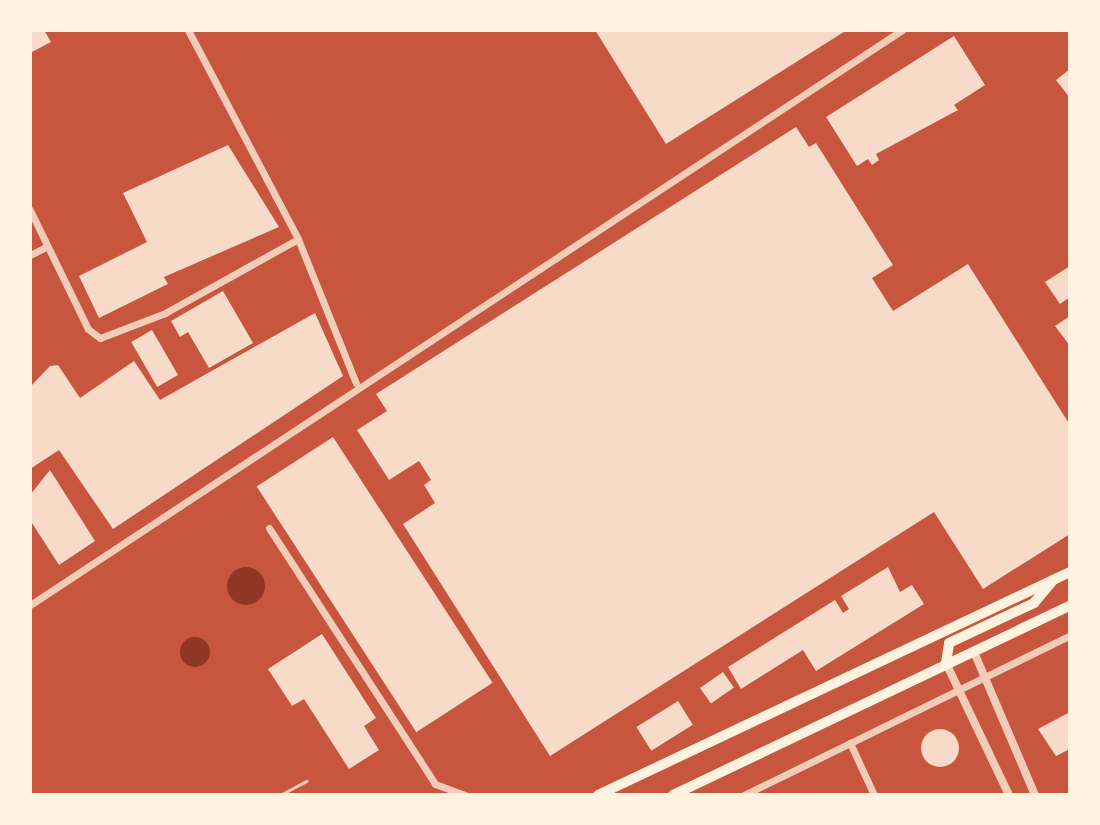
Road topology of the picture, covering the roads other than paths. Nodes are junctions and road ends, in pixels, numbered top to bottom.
1 (188, 30) edge
2 (902, 30) edge
3 (30, 210) edge
4 (298, 239) junction
5 (46, 247) junction
6 (30, 255) edge
7 (356, 383) junction
8 (269, 528) dead end
9 (1070, 572) edge
10 (1053, 578) junction
11 (30, 605) edge
12 (1070, 606) edge
13 (1070, 635) edge
14 (974, 652) junction
15 (946, 663) junction
16 (985, 677) junction
17 (958, 690) junction
18 (850, 743) junction
19 (306, 781) dead end
20 (280, 795) edge
21 (465, 795) edge
22 (598, 795) edge
23 (673, 795) edge
24 (744, 795) edge
25 (874, 795) edge
26 (1009, 795) edge
27 (1035, 795) edge

1 - 4 street
2 - 7 street
3 - 5 street
4 - 5 street
4 - 7 street
5 - 6 street
7 - 11 street
8 - 21 street
9 - 10 main road
10 - 15 main road
10 - 22 main road
12 - 14 main road
13 - 16 street
14 - 15 main road
14 - 16 street
15 - 17 street
15 - 23 main road
16 - 17 street
16 - 27 street
17 - 18 street
17 - 26 street
18 - 24 street
18 - 25 street
19 - 20 lane

